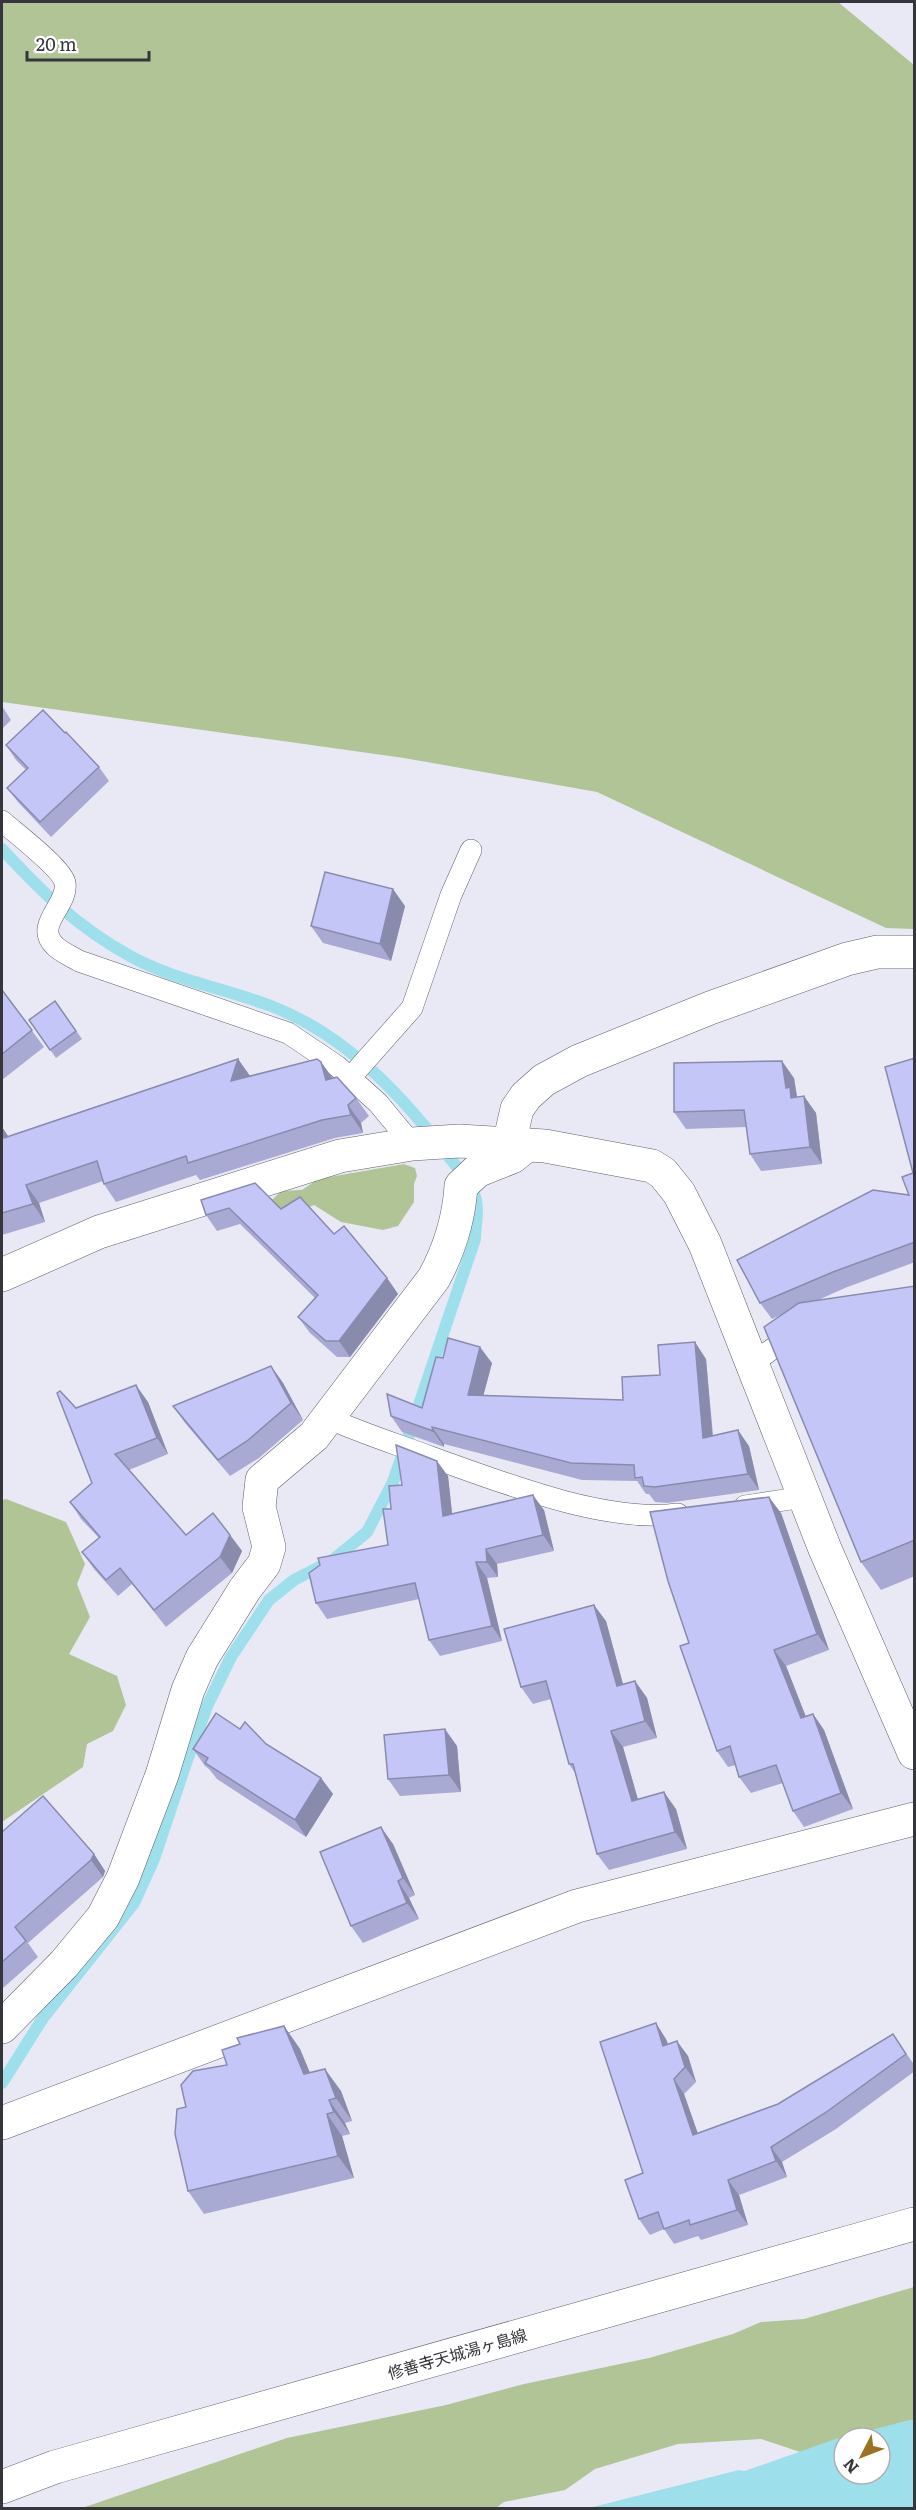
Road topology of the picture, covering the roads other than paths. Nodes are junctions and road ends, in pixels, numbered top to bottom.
1 (2, 821) edge
2 (471, 850) dead end
3 (915, 952) edge
4 (351, 1076) junction
5 (414, 1144) junction
6 (518, 1144) junction
7 (2, 1275) edge
8 (813, 1320) edge
9 (751, 1364) junction
10 (328, 1418) junction
11 (804, 1497) junction
12 (720, 1509) edge
13 (699, 1512) edge
14 (915, 1753) edge
15 (915, 1819) edge
16 (2, 2027) edge
17 (2, 2123) edge
18 (915, 2224) edge
19 (2, 2487) edge

1 - 4 lane
2 - 4 lane
3 - 6 street
4 - 5 lane
5 - 6 street
5 - 7 street
6 - 9 street
6 - 10 street
8 - 9 lane
9 - 11 street
10 - 13 lane
10 - 16 street
11 - 12 lane
11 - 14 street
15 - 17 street
18 - 19 street, 修善寺天城湯ヶ島線

